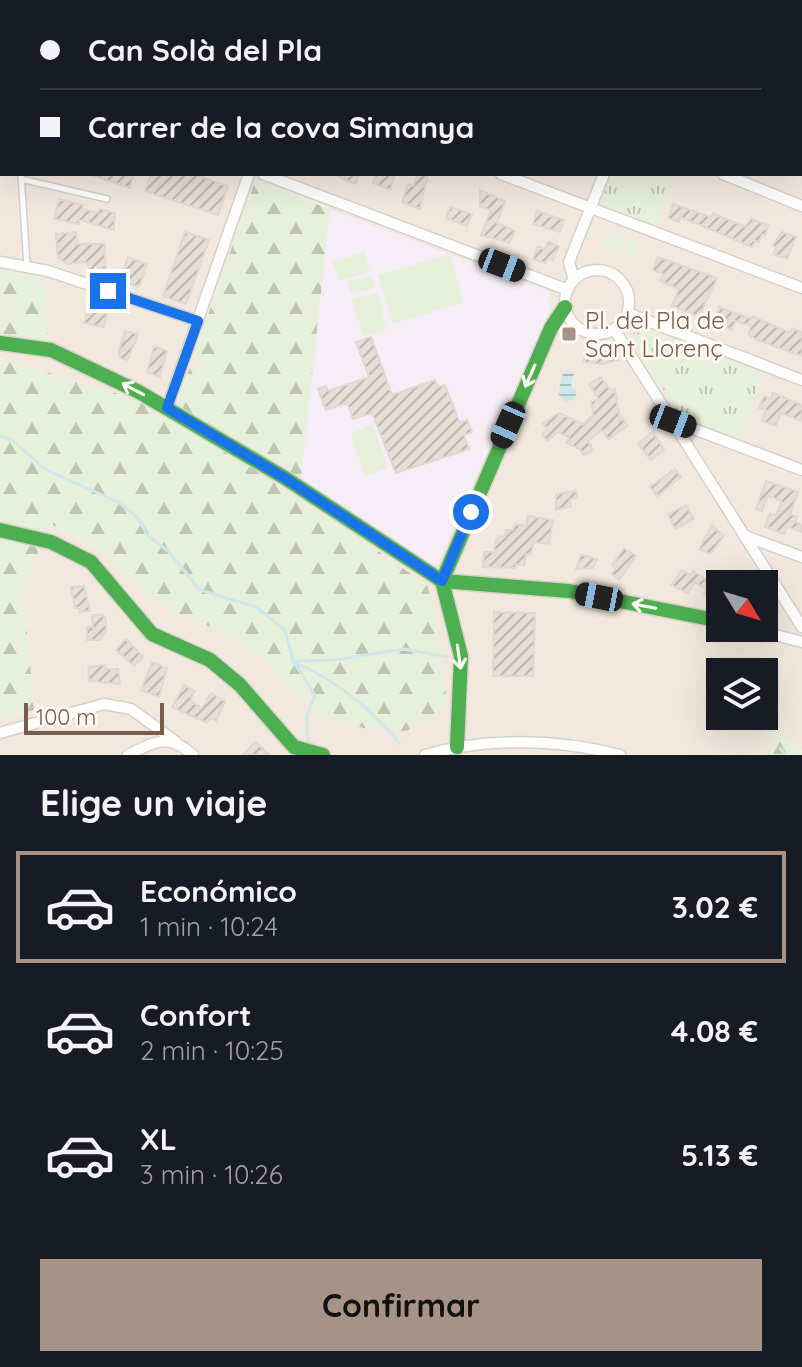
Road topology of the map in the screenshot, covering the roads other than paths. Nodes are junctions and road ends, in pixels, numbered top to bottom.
1 (21, 176) edge
2 (248, 176) edge
3 (269, 176) edge
4 (506, 176) edge
5 (603, 176) edge
6 (728, 176) edge
7 (107, 199) dead end
8 (802, 206) edge
9 (590, 207) junction
10 (0, 262) edge
11 (27, 266) junction
12 (571, 285) junction
13 (802, 288) edge
14 (565, 307) junction
15 (627, 313) junction
16 (198, 321) junction
17 (614, 329) junction
18 (0, 343) edge
19 (802, 380) edge
20 (167, 408) junction
21 (673, 421) junction
22 (802, 470) edge
23 (0, 530) edge
24 (745, 536) junction
25 (802, 557) edge
26 (442, 581) junction
27 (706, 618) edge
28 (802, 627) edge
29 (778, 636) edge
30 (802, 642) edge
31 (0, 733) edge
32 (175, 741) junction
33 (457, 747) junction
34 (565, 750) edge
35 (128, 755) edge
36 (193, 755) edge
37 (323, 755) edge
38 (425, 755) edge
39 (620, 755) edge

1 - 7 lane
1 - 11 lane
2 - 16 street
3 - 12 street
4 - 9 street
5 - 9 street
6 - 8 street
9 - 12 street
9 - 13 street
10 - 11 street
11 - 16 street
12 - 14 street
12 - 15 street
14 - 17 street
14 -> 26 street
15 - 17 street
15 - 19 street
16 - 20 street
17 - 21 street
20 -> 18 street
20 - 26 street
21 - 22 street
21 - 24 street
23 - 37 street
24 - 25 street
24 - 28 street
27 -> 26 street
26 -> 33 street
29 - 30 street
31 - 32 street
32 - 35 street
32 - 36 street
33 - 34 street
33 - 38 street
34 - 39 street

